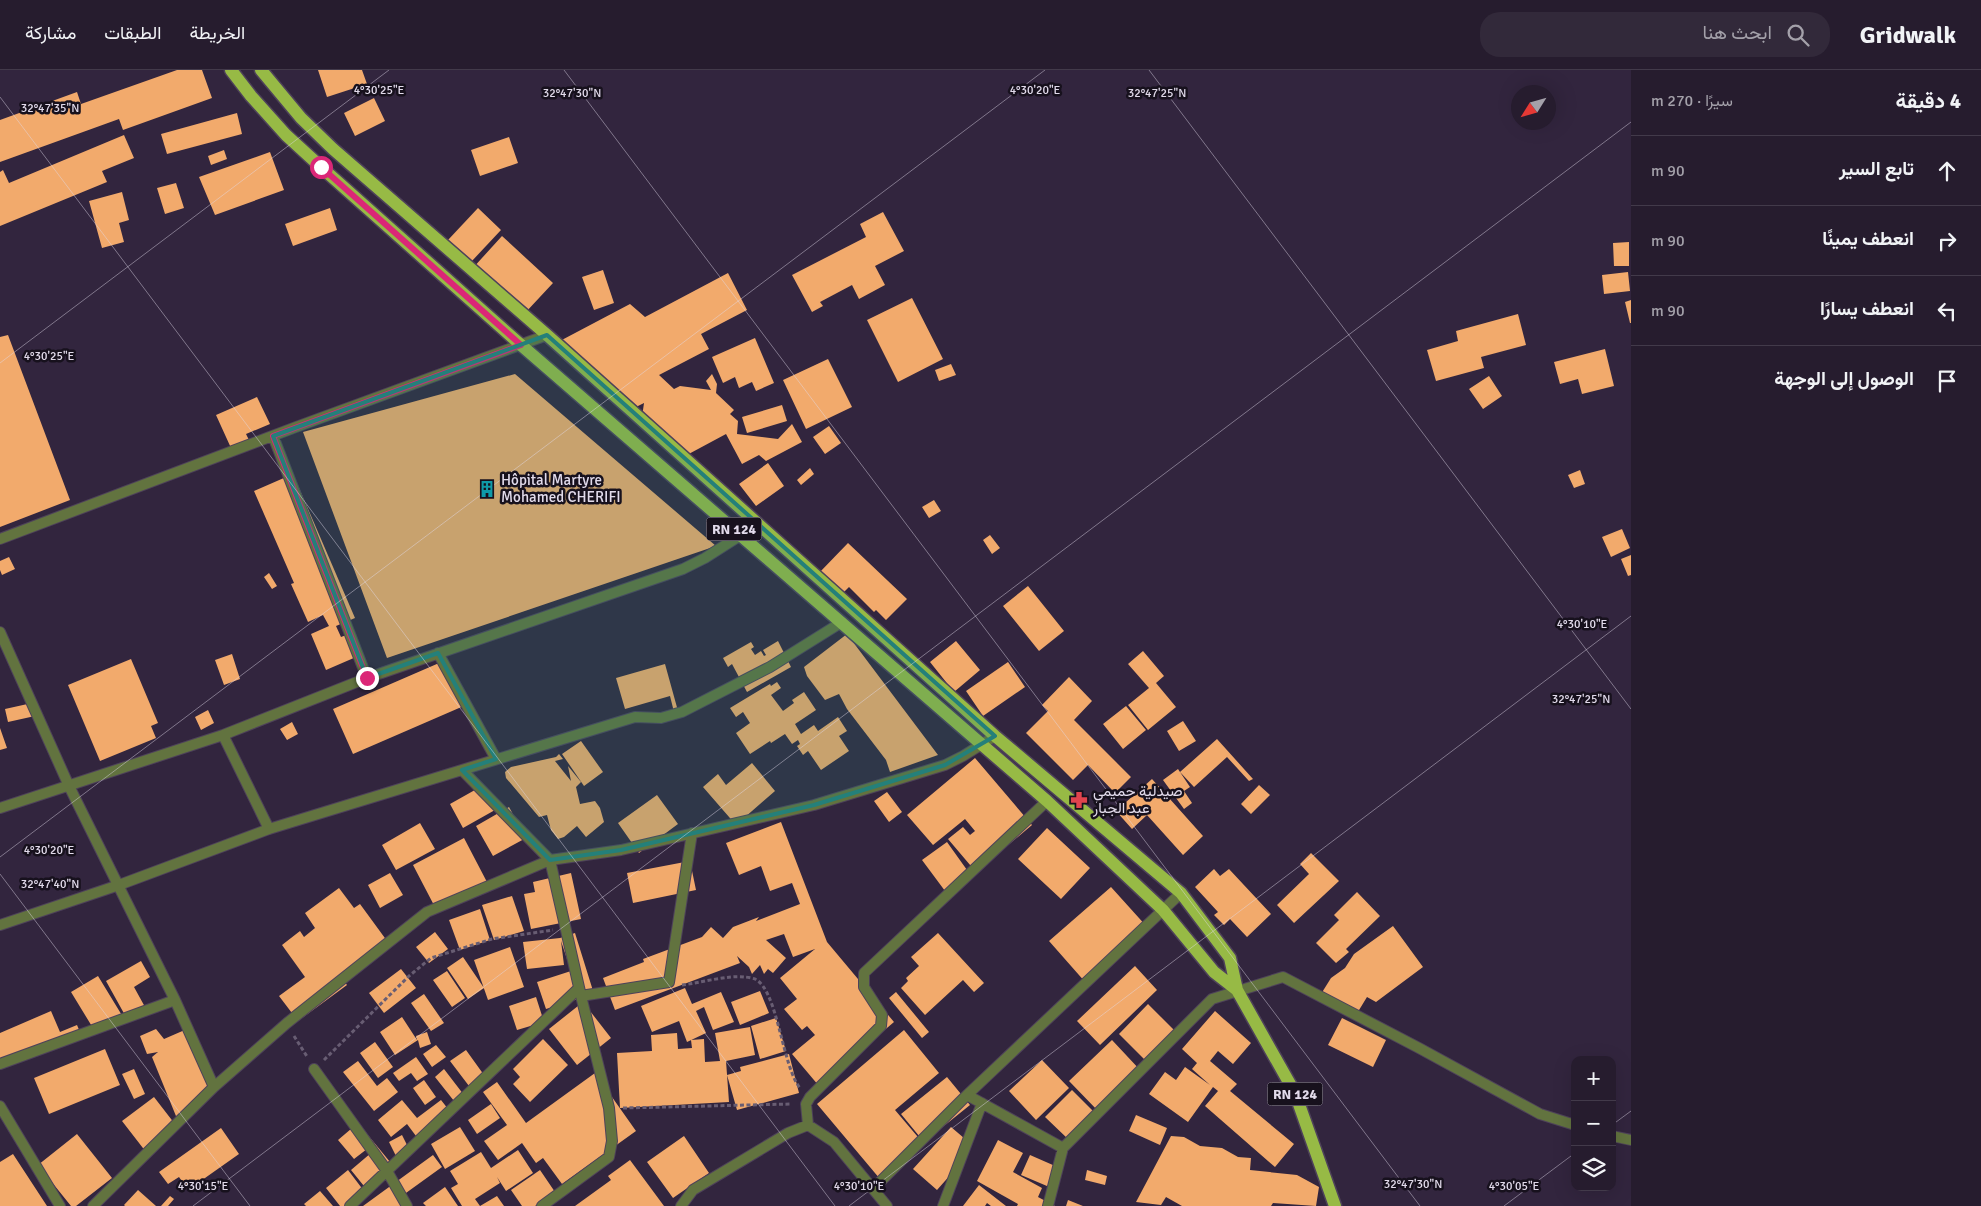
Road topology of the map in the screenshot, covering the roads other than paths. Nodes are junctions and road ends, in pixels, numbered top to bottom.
1 (230, 70) edge
2 (261, 70) edge
3 (547, 335) junction
4 (521, 345) junction
5 (273, 436) junction
6 (741, 535) junction
7 (0, 540) edge
8 (842, 622) junction
9 (0, 632) edge
10 (438, 654) junction
11 (367, 678) junction
12 (223, 734) junction
13 (995, 736) junction
14 (983, 744) junction
15 (496, 759) junction
16 (462, 770) junction
17 (69, 786) junction
18 (1047, 801) junction
19 (0, 808) edge
20 (269, 829) junction
21 (692, 833) junction
22 (550, 860) junction
23 (119, 885) junction
24 (1180, 893) junction
25 (1163, 910) junction
26 (0, 924) edge
27 (1237, 990) junction
28 (580, 992) junction
29 (175, 1000) junction
30 (0, 1064) edge
31 (314, 1070) road end
32 (214, 1086) junction
33 (966, 1095) junction
34 (982, 1103) junction
35 (1, 1111) edge
36 (1571, 1124) edge
37 (808, 1125) junction
38 (1616, 1137) edge
39 (1631, 1140) edge
40 (1063, 1148) junction
41 (387, 1171) junction
42 (873, 1189) junction
43 (60, 1206) edge
44 (93, 1206) edge
45 (350, 1206) edge
46 (406, 1206) edge
47 (542, 1206) edge
48 (681, 1206) edge
49 (887, 1206) edge
50 (943, 1206) edge
51 (1048, 1206) edge
52 (1335, 1206) edge

1 - 4 main road, RN 124
2 - 3 main road, RN 124
3 - 4 street
3 - 13 main road, RN 124
4 - 5 street
4 - 6 main road, RN 124
5 - 7 street
5 - 11 street
6 - 8 main road, RN 124
6 - 10 street
8 - 14 main road, RN 124
8 - 15 street
9 - 17 street
10 - 11 street
10 - 15 street
11 - 12 street
12 - 17 street
12 - 20 street
13 - 14 street
13 - 24 main road, RN 124
14 - 18 main road, RN 124
14 - 21 street
15 - 16 street
16 - 20 street
16 - 22 street
17 - 19 street
17 - 23 street
18 - 25 main road, RN 124
18 - 37 street
20 - 23 street
21 - 22 street
21 - 28 street
22 - 28 street
22 - 32 street
23 - 26 street
23 - 29 street
24 - 25 street
24 - 27 main road, RN 124
25 - 27 main road, RN 124
25 - 33 street
27 - 36 street
27 - 40 street
27 - 52 main road, RN 124
28 - 41 street
28 - 47 street
29 - 30 street
29 - 32 street
31 - 41 street
32 - 44 street
33 - 34 street
33 - 42 street
34 - 40 street
34 - 50 street
35 - 43 street
37 - 42 street
37 - 48 street
38 - 39 street
40 - 51 street
41 - 45 street
41 - 46 street
42 - 49 street

